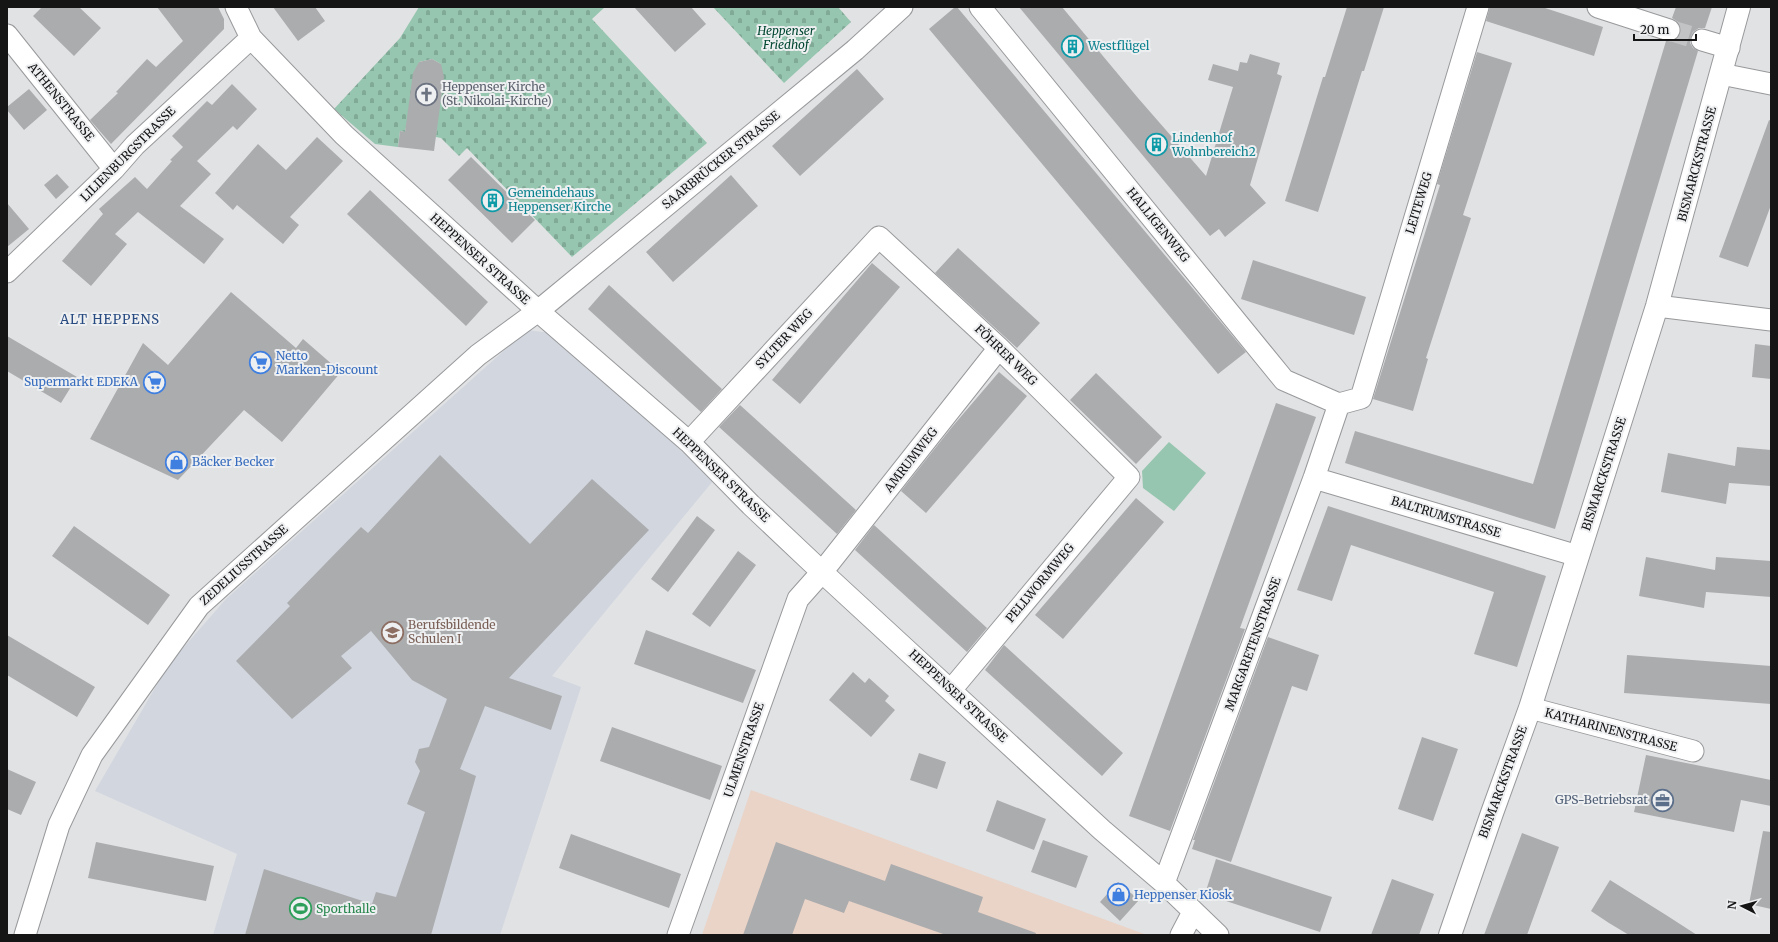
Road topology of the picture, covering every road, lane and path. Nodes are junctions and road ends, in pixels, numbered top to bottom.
1 (236, 7) edge
2 (902, 7) edge
3 (980, 7) edge
4 (1478, 7) edge
5 (1598, 7) edge
6 (1739, 7) edge
7 (1669, 30) tunnel mouth
8 (7, 35) edge
9 (251, 38) junction
10 (1702, 40) tunnel mouth
11 (1729, 48) junction
12 (1721, 74) junction
13 (1771, 84) edge
14 (114, 169) junction
15 (879, 236) joint
16 (7, 272) edge
17 (1657, 306) junction
18 (538, 312) junction
19 (1771, 320) edge
20 (999, 348) junction
21 (1339, 404) junction
22 (689, 442) junction
23 (1130, 477) joint
24 (1314, 478) junction
25 (1578, 556) junction
26 (822, 572) junction
27 (951, 690) junction
28 (1530, 708) junction
29 (1693, 752) dead end
30 (1164, 883) junction
31 (1193, 912) junction
32 (25, 935) edge
33 (678, 935) edge
34 (1181, 935) edge
35 (1218, 935) edge
36 (1450, 935) edge

1 - 9 street, HEPPENSER STRASSE
2 - 18 street, SAARBRÜCKER STRASSE
3 - 21 street, HALLIGENWEG
4 - 21 street, LEITEWEG
5 - 7 street
6 - 11 main road, BISMARCKSTRASSE
8 - 14 street, ATHENSTRASSE
9 - 14 street, LILIENBURGSTRASSE
9 - 18 street, HEPPENSER STRASSE
10 - 11 street
11 - 12 main road, BISMARCKSTRASSE
12 - 13 street
12 - 17 main road, BISMARCKSTRASSE
14 - 16 street, LILIENBURGSTRASSE
15 - 20 street, FÖHRER WEG
15 - 22 street, SYLTER WEG
17 - 19 street
17 - 25 main road, BISMARCKSTRASSE
18 - 22 street, HEPPENSER STRASSE
18 - 32 street, ZEDELIUSSTRASSE
20 - 23 street, FÖHRER WEG
20 - 26 street, AMRUMWEG
21 - 24 street, MARGARETENSTRASSE
22 - 26 street, HEPPENSER STRASSE
23 - 27 street, PELLWORMWEG
24 - 25 street, BALTRUMSTRASSE
24 - 30 street, MARGARETENSTRASSE
25 - 28 main road, BISMARCKSTRASSE
26 - 27 street, HEPPENSER STRASSE
26 - 33 street, ULMENSTRASSE
27 - 30 street, HEPPENSER STRASSE
28 - 29 street, KATHARINENSTRASSE
28 - 36 main road, BISMARCKSTRASSE
30 - 31 street, HEPPENSER STRASSE
31 - 34 street
31 - 35 street, HEPPENSER STRASSE

